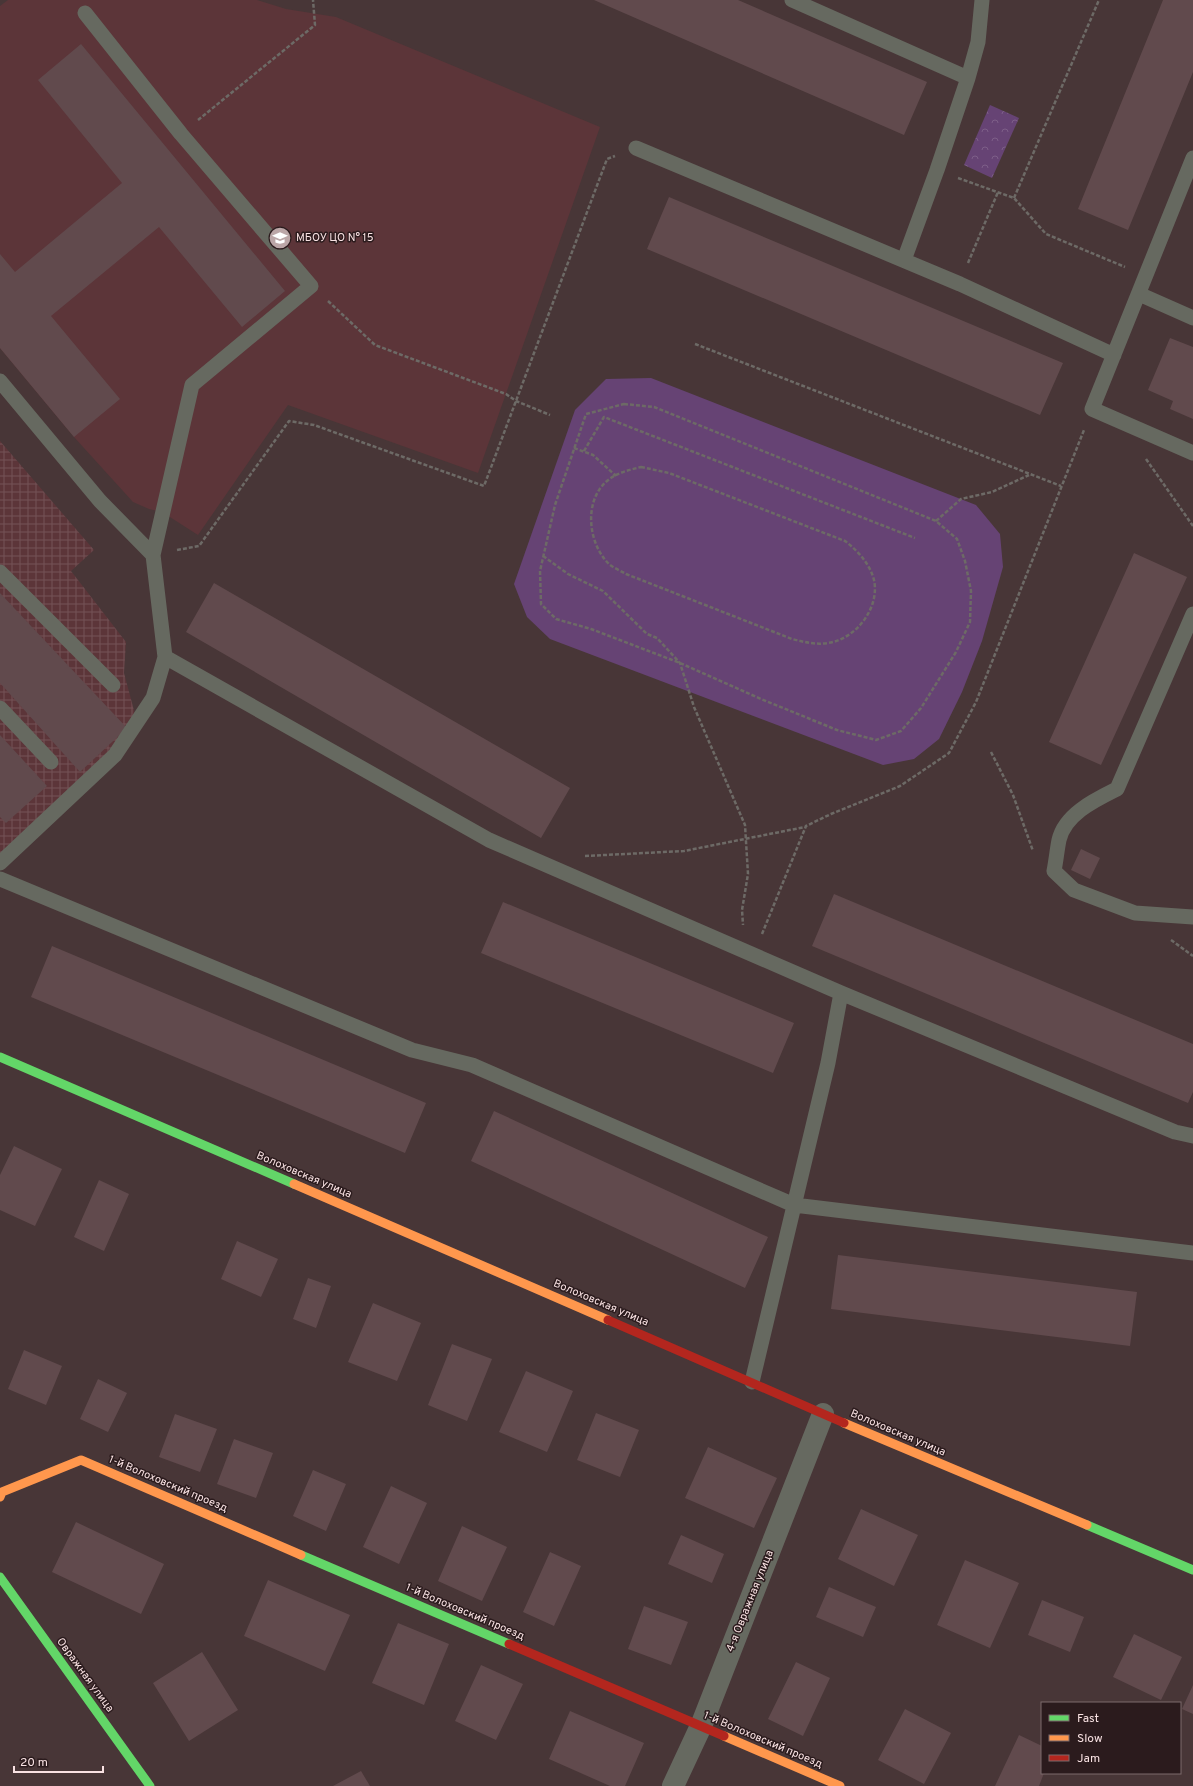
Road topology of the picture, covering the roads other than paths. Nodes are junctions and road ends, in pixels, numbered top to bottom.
1 (792, 0) edge
2 (982, 0) edge
3 (86, 13) dead end
4 (968, 78) junction
5 (636, 148) road end
6 (1193, 158) edge
7 (904, 260) junction
8 (1139, 294) junction
9 (1193, 318) edge
10 (1114, 355) junction
11 (0, 381) edge
12 (1193, 453) edge
13 (153, 555) junction
14 (0, 572) edge
15 (1193, 614) edge
16 (165, 657) junction
17 (113, 685) dead end
18 (0, 708) edge
19 (51, 762) dead end
20 (0, 863) edge
21 (0, 879) edge
22 (1193, 917) edge
23 (841, 993) junction
24 (0, 1058) edge
25 (1193, 1136) edge
26 (794, 1205) junction
27 (1193, 1253) edge
28 (752, 1382) junction
29 (823, 1414) junction
30 (0, 1497) edge
31 (1193, 1570) edge
32 (0, 1577) edge
33 (700, 1726) junction
34 (150, 1786) edge
35 (673, 1786) edge
36 (840, 1786) edge

1 - 4 lane
2 - 4 lane
3 - 13 lane
4 - 7 lane
5 - 7 lane
6 - 8 lane
7 - 10 lane
8 - 9 lane
8 - 10 lane
10 - 12 lane
11 - 13 lane
13 - 16 lane
14 - 17 lane
15 - 22 lane
16 - 20 lane
16 - 23 lane
18 - 19 lane
21 - 26 lane
23 - 25 lane
23 - 26 lane
24 - 28 street, Волоховская улица
26 - 27 lane
26 - 28 lane
28 - 29 street, Волоховская улица
29 - 31 street, Волоховская улица
29 - 33 street, 4-я Овражная улица
30 - 33 street, 1-й Волоховский проезд
32 - 34 street, Овражная улица
33 - 35 street, 4-я Овражная улица
33 - 36 street, 1-й Волоховский проезд

